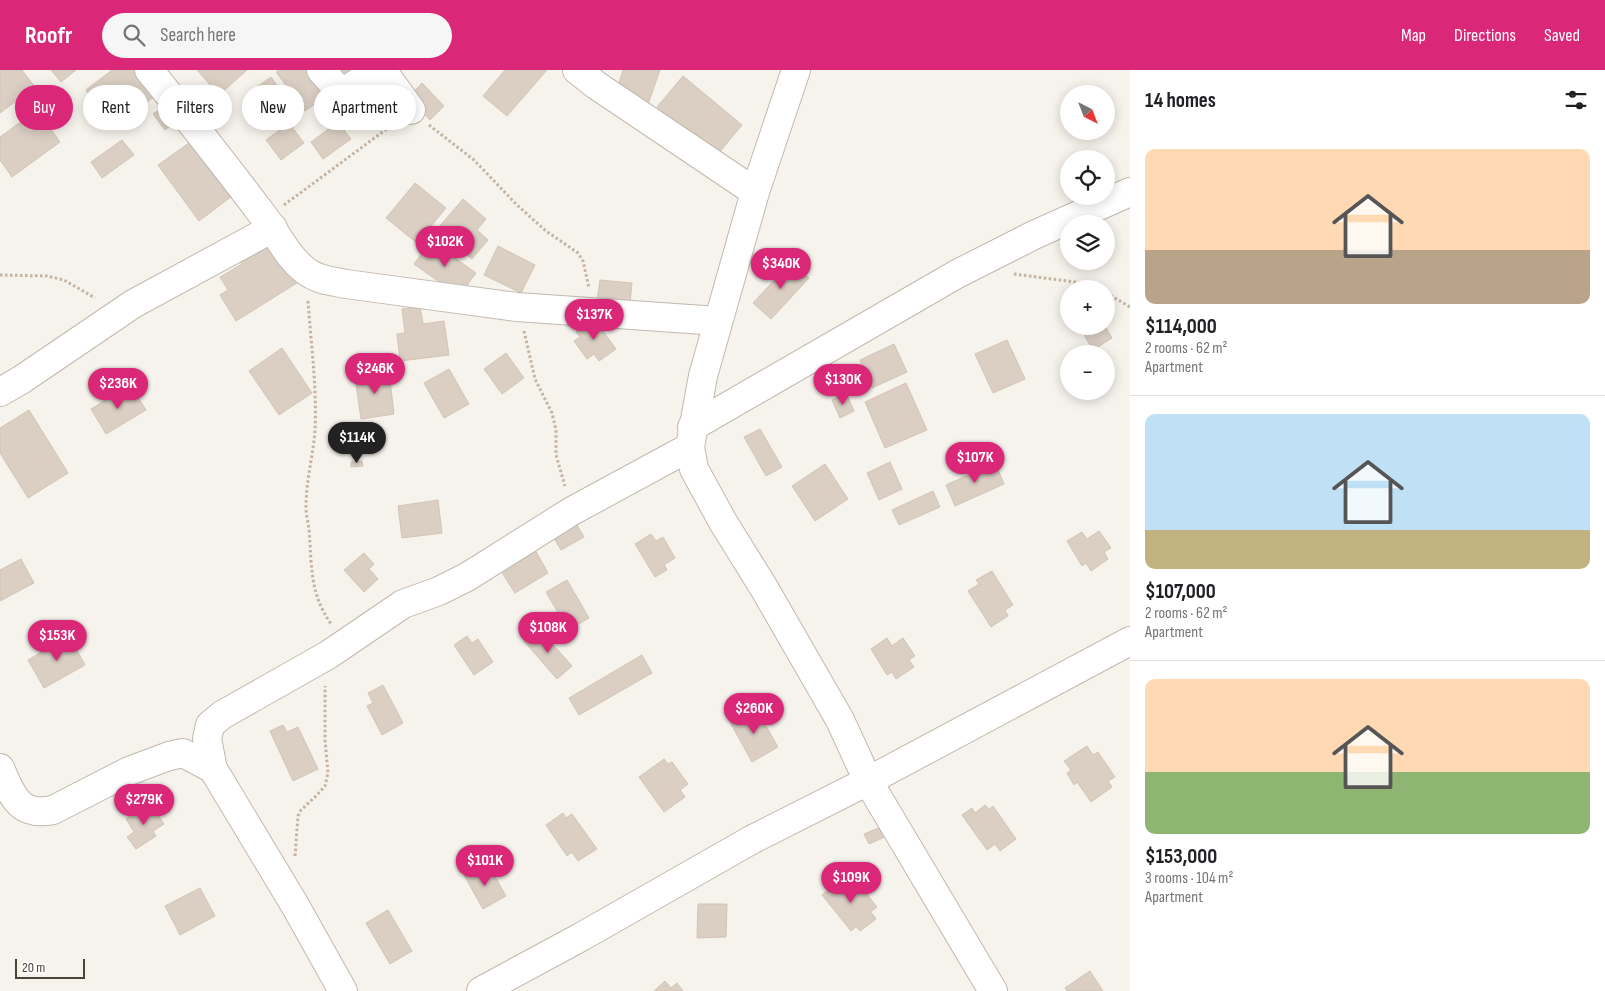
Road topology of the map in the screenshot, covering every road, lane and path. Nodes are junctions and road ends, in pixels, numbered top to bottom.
1 (148, 70) edge
2 (322, 70) edge
3 (376, 70) edge
4 (382, 70) edge
5 (577, 70) edge
6 (792, 71) edge
7 (393, 85) edge
8 (416, 112) edge
9 (386, 130) edge
10 (755, 192) junction
11 (1130, 192) edge
12 (269, 223) junction
13 (308, 273) junction
14 (1006, 274) dead end
15 (0, 276) edge
16 (1068, 280) edge
17 (1115, 299) edge
18 (133, 304) junction
19 (517, 307) junction
20 (1130, 308) edge
21 (593, 311) junction
22 (718, 321) junction
23 (0, 392) edge
24 (691, 437) junction
25 (572, 511) junction
26 (1130, 641) edge
27 (334, 651) junction
28 (0, 768) edge
29 (213, 769) junction
30 (868, 781) junction
31 (295, 860) dead end
32 (343, 991) edge
33 (481, 991) edge
34 (993, 991) edge

1 - 12 street
2 - 3 street
4 - 7 street
5 - 10 street
6 - 10 street
8 - 21 path
9 - 12 path
10 - 22 street
11 - 24 street
12 - 13 street
12 - 18 street
13 - 19 street
13 - 27 path
14 - 16 path
15 - 18 path
17 - 20 path
18 - 23 street
19 - 21 street
19 - 25 path
21 - 22 street
22 - 24 street
24 - 25 street
24 - 30 street
25 - 27 street
26 - 30 street
27 - 29 street
27 - 31 path
28 - 29 street
29 - 32 street
30 - 33 street
30 - 34 street

